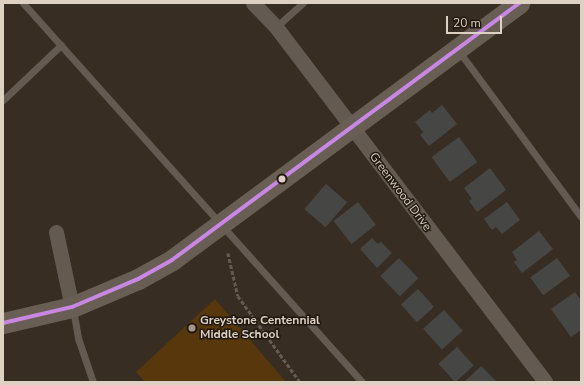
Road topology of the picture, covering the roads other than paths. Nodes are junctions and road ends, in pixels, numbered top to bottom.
1 (23, 3) edge
2 (254, 3) edge
3 (303, 3) edge
4 (519, 3) edge
5 (276, 27) junction
6 (61, 45) junction
7 (456, 48) junction
8 (3, 100) edge
9 (351, 127) junction
10 (581, 217) edge
11 (221, 226) junction
12 (56, 232) dead end
13 (72, 307) junction
14 (3, 323) edge
15 (92, 382) edge
16 (362, 382) edge
17 (545, 382) edge

1 - 6 lane
2 - 5 street, Greenwood Drive
3 - 5 lane
4 - 7 street
5 - 9 street, Greenwood Drive
6 - 8 lane
6 - 11 lane
7 - 9 street
7 - 10 lane
9 - 11 street
9 - 17 street, Greenwood Drive
11 - 13 street
11 - 16 lane
12 - 13 street
13 - 14 street
13 - 15 lane

